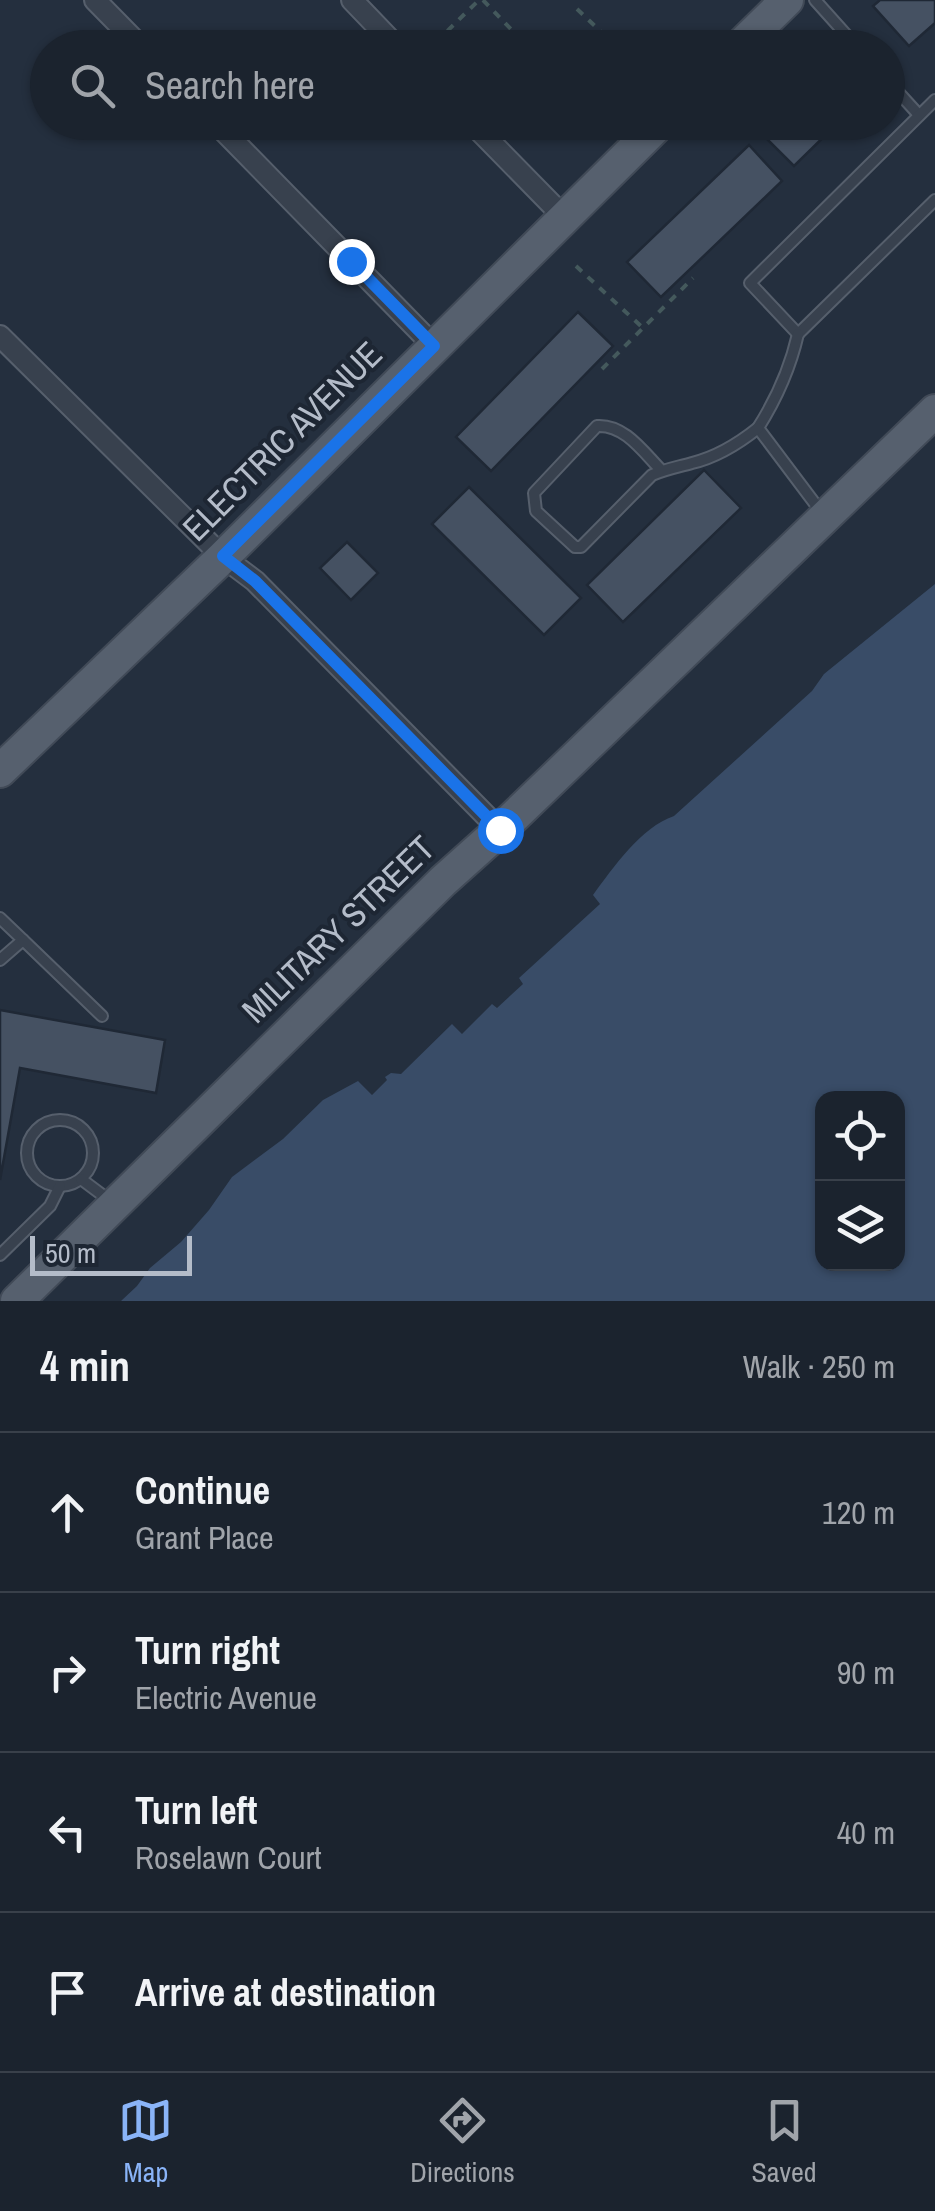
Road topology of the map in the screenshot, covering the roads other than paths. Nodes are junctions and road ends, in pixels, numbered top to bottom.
1 (96, 0) edge
2 (352, 0) edge
3 (786, 0) edge
4 (815, 0) edge
5 (125, 30) edge
6 (381, 30) edge
7 (756, 30) edge
8 (842, 30) edge
9 (905, 99) edge
10 (935, 100) edge
11 (919, 115) junction
12 (905, 129) edge
13 (233, 140) edge
14 (489, 140) edge
15 (643, 140) edge
16 (894, 140) edge
17 (935, 200) edge
18 (564, 217) junction
19 (798, 334) junction
20 (0, 336) edge
21 (434, 346) junction
22 (935, 411) edge
23 (758, 428) junction
24 (662, 470) junction
25 (826, 518) junction
26 (223, 556) junction
27 (0, 771) edge
28 (500, 830) junction
29 (0, 918) edge
30 (23, 940) junction
31 (0, 960) edge
32 (102, 1016) dead end
33 (80, 1179) junction
34 (60, 1186) junction
35 (114, 1204) junction
36 (0, 1255) edge
37 (17, 1301) edge

1 - 5 street
2 - 6 street
3 - 7 main road
4 - 8 lane
9 - 11 lane
10 - 11 lane
11 - 12 lane
13 - 21 street
14 - 18 street
15 - 18 main road, ELECTRIC AVENUE
16 - 19 lane
17 - 19 lane
18 - 21 main road, ELECTRIC AVENUE
19 - 23 lane
20 - 26 street
21 - 26 main road, ELECTRIC AVENUE
22 - 25 main road, MILITARY STREET
23 - 24 lane
23 - 25 lane
24 - 24 lane
25 - 28 main road, MILITARY STREET
26 - 27 main road, ELECTRIC AVENUE
26 - 28 street
28 - 35 main road, MILITARY STREET
29 - 30 lane
30 - 31 lane
30 - 32 lane
33 - 34 lane
33 - 34 lane
33 - 35 lane
34 - 36 lane
35 - 37 main road, MILITARY STREET

